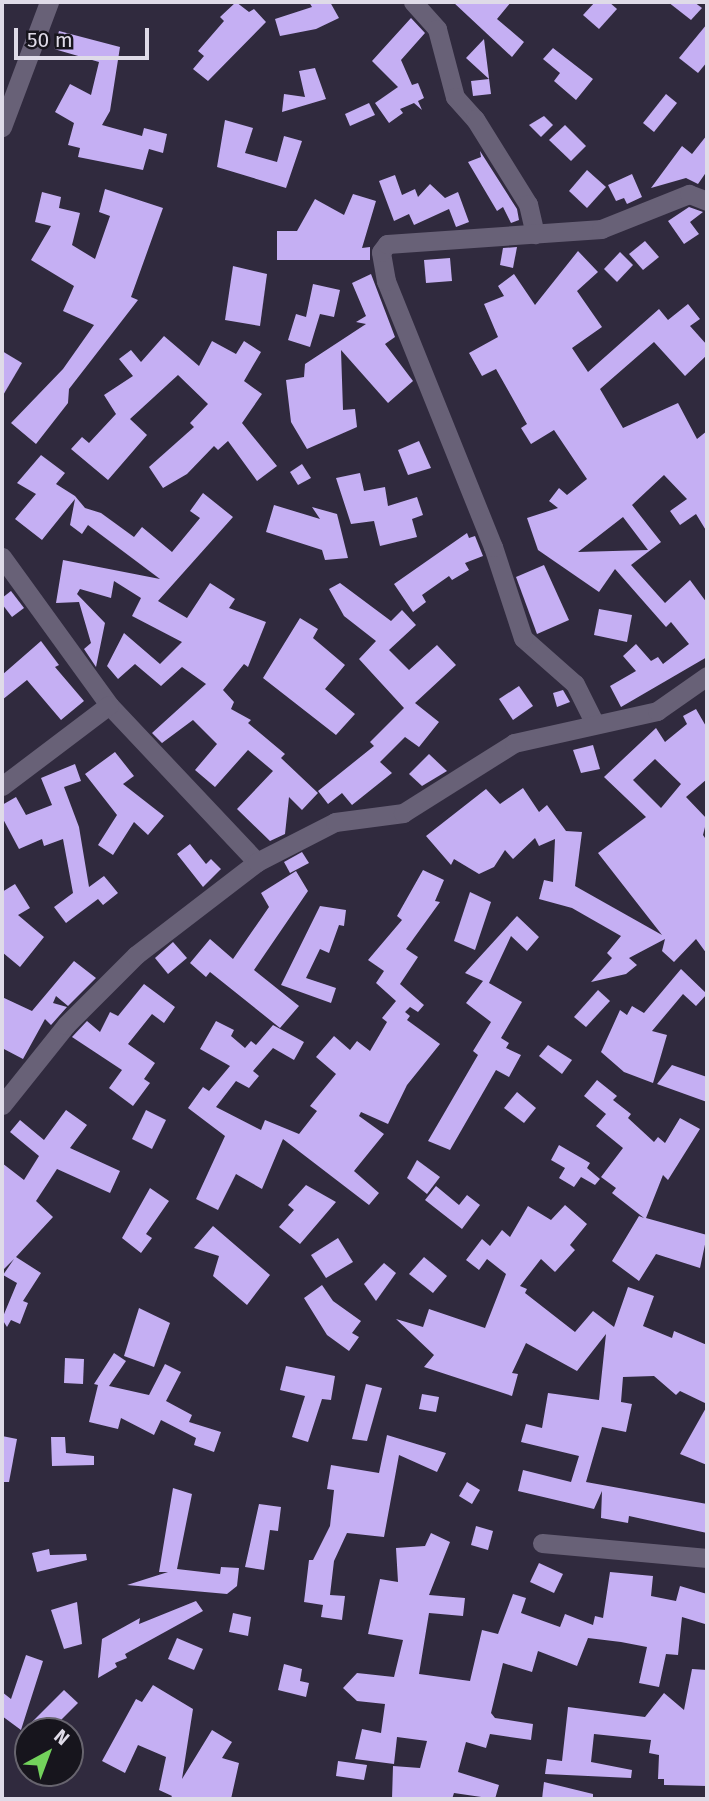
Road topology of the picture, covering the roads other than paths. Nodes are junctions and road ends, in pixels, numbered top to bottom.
1 (49, 2) edge
2 (414, 2) edge
3 (2, 127) edge
4 (707, 201) edge
5 (535, 234) junction
6 (2, 557) edge
7 (707, 676) edge
8 (109, 705) junction
9 (595, 724) junction
10 (2, 786) edge
11 (257, 862) junction
12 (2, 1105) edge
13 (542, 1542) dead end
14 (707, 1558) edge

1 - 3 street
2 - 5 street
4 - 5 street
5 - 9 street
6 - 8 street
7 - 9 street
8 - 10 street
8 - 11 street
9 - 11 street
11 - 12 street
13 - 14 street

